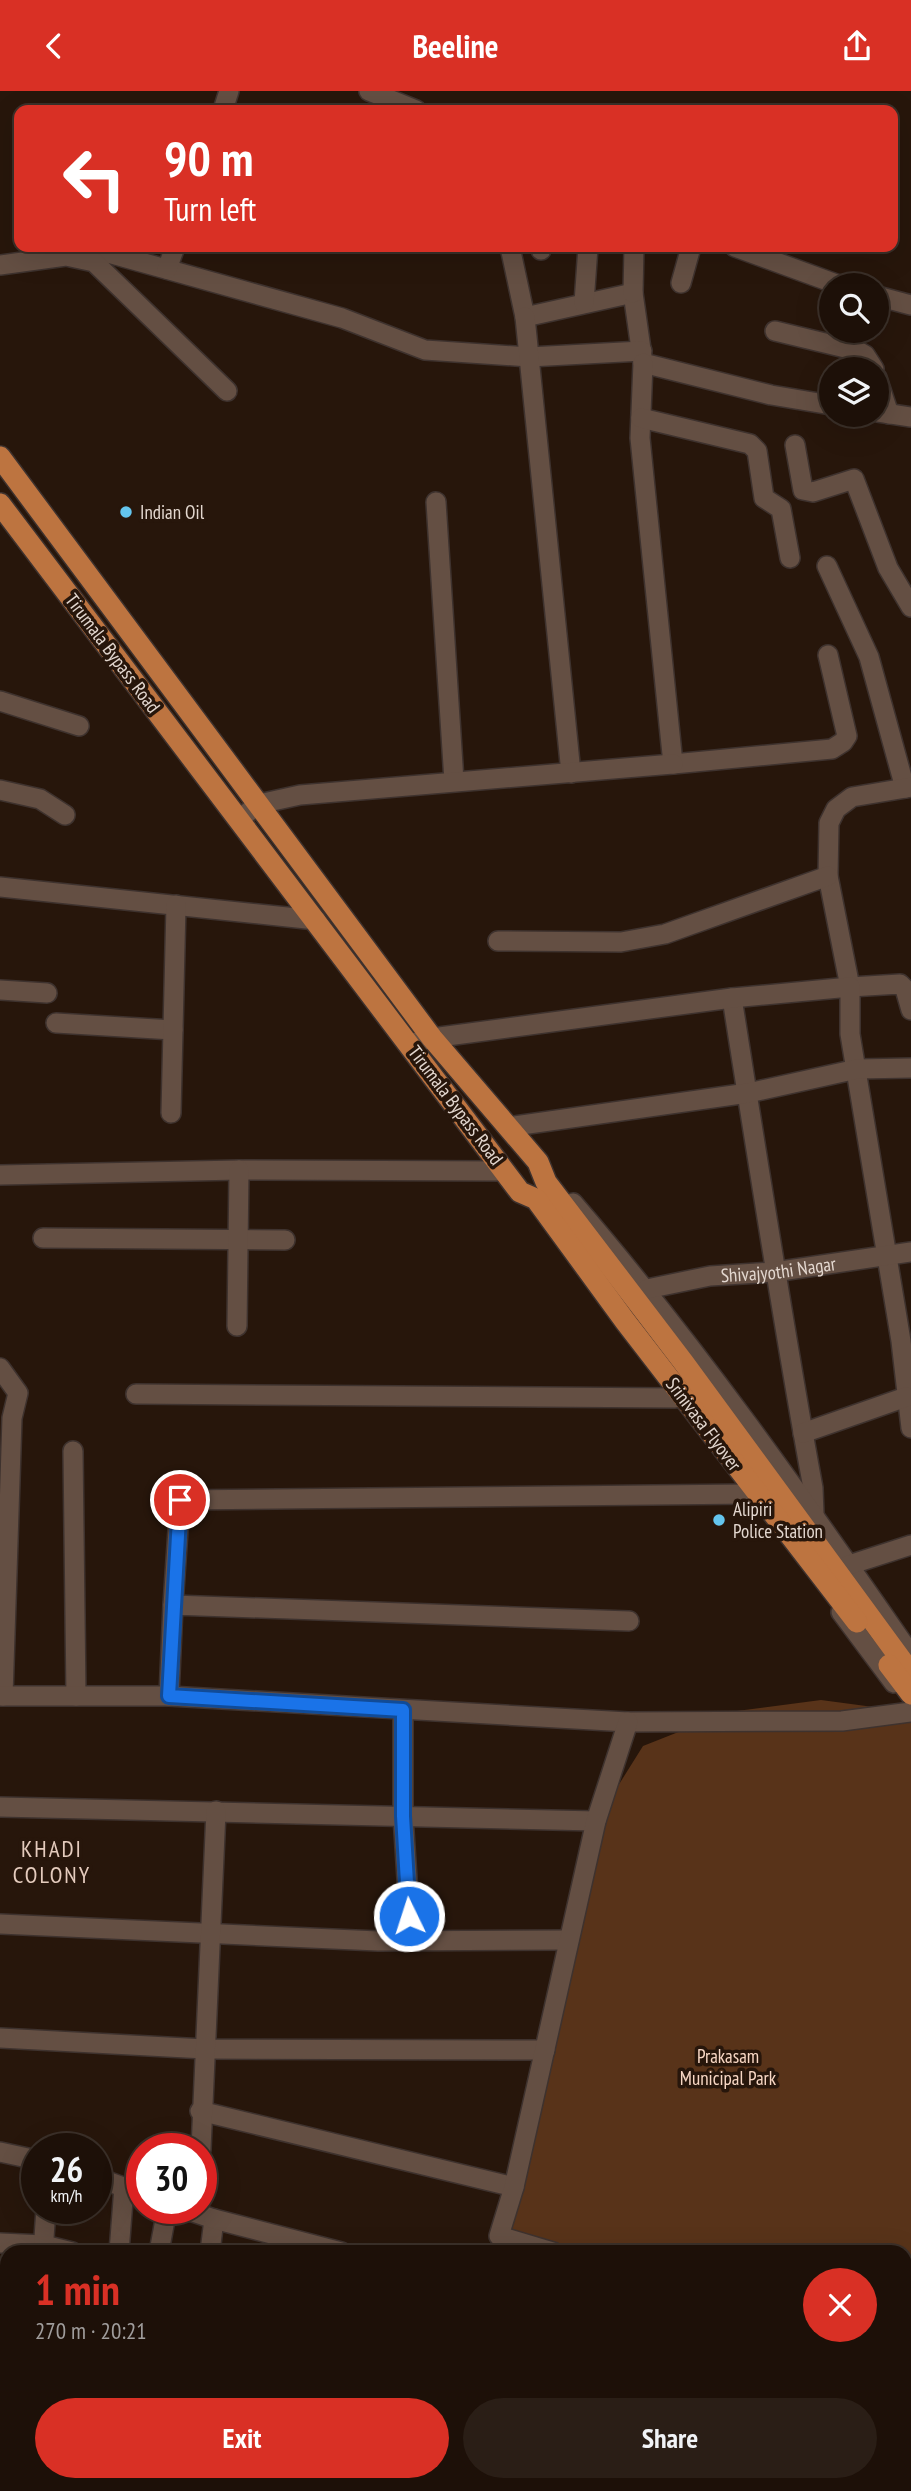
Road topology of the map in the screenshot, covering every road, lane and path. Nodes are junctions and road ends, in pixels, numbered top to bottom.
1 (369, 91) edge
2 (404, 105) edge
3 (81, 252) edge
4 (105, 252) edge
5 (173, 252) edge
6 (511, 252) edge
7 (588, 252) edge
8 (634, 252) edge
9 (690, 252) edge
10 (749, 252) edge
11 (76, 257) junction
12 (0, 265) edge
13 (167, 269) junction
14 (819, 278) edge
15 (681, 283) dead end
16 (633, 293) junction
17 (889, 299) edge
18 (584, 303) junction
19 (911, 305) edge
20 (525, 317) junction
21 (775, 331) dead end
22 (529, 357) junction
23 (643, 357) junction
24 (866, 357) edge
25 (227, 391) dead end
26 (819, 403) edge
27 (889, 414) edge
28 (641, 418) junction
29 (911, 418) edge
30 (795, 445) dead end
31 (0, 457) edge
32 (436, 502) dead end
33 (0, 504) edge
34 (790, 558) dead end
35 (827, 566) dead end
36 (911, 607) edge
37 (828, 655) dead end
38 (0, 701) edge
39 (79, 726) dead end
40 (673, 764) junction
41 (571, 773) junction
42 (454, 781) junction
43 (908, 788) edge
44 (0, 790) edge
45 (259, 804) junction
46 (65, 815) dead end
47 (239, 819) junction
48 (828, 876) junction
49 (0, 887) edge
50 (176, 905) junction
51 (316, 920) junction
52 (498, 941) dead end
53 (850, 988) junction
54 (0, 990) edge
55 (47, 993) dead end
56 (732, 998) junction
57 (911, 1010) edge
58 (56, 1023) dead end
59 (173, 1030) junction
60 (432, 1038) junction
61 (410, 1044) junction
62 (911, 1068) edge
63 (857, 1069) junction
64 (748, 1093) junction
65 (171, 1113) dead end
66 (507, 1127) junction
67 (538, 1162) junction
68 (239, 1170) junction
69 (505, 1171) junction
70 (0, 1175) edge
71 (534, 1191) junction
72 (43, 1238) dead end
73 (238, 1240) junction
74 (285, 1240) dead end
75 (911, 1252) edge
76 (888, 1254) junction
77 (774, 1272) junction
78 (647, 1289) junction
79 (237, 1327) dead end
80 (0, 1368) edge
81 (136, 1394) dead end
82 (906, 1397) junction
83 (675, 1398) junction
84 (911, 1428) edge
85 (803, 1433) junction
86 (73, 1451) dead end
87 (750, 1494) junction
88 (818, 1520) junction
89 (911, 1545) edge
90 (849, 1565) junction
91 (173, 1605) junction
92 (629, 1621) dead end
93 (911, 1655) edge
94 (911, 1673) edge
95 (911, 1694) edge
96 (2, 1696) edge
97 (76, 1696) junction
98 (169, 1696) junction
99 (911, 1707) edge
100 (403, 1710) junction
101 (911, 1713) edge
102 (628, 1722) junction
103 (0, 1807) edge
104 (216, 1811) junction
105 (403, 1816) junction
106 (596, 1821) junction
107 (0, 1924) edge
108 (210, 1934) junction
109 (569, 1940) junction
110 (411, 1941) junction
111 (0, 2038) edge
112 (205, 2049) junction
113 (545, 2050) junction
114 (200, 2111) junction
115 (201, 2133) edge
116 (0, 2152) edge
117 (21, 2157) edge
118 (514, 2187) junction
119 (126, 2221) edge
120 (217, 2221) edge
121 (45, 2224) edge
122 (164, 2224) edge
123 (214, 2224) edge
124 (265, 2242) edge
125 (499, 2244) edge
126 (44, 2245) edge
127 (121, 2245) edge
128 (160, 2245) edge
129 (211, 2245) edge
130 (290, 2245) edge

1 - 2 street
3 - 11 street
4 - 13 street
5 - 13 street
6 - 20 street
7 - 18 street
8 - 16 street
9 - 15 street
10 - 14 street
11 - 12 street
11 - 25 street
13 - 22 street
16 - 18 street
16 - 23 street
17 - 19 street
18 - 20 street
20 - 22 street
21 - 24 street
22 - 23 street
22 - 41 street
23 - 26 street
23 - 28 street
27 - 29 street
28 - 34 street
28 - 40 street
30 - 36 street
31 - 45 main road, Tirumala Bypass Road
32 - 42 street
33 - 47 main road, Tirumala Bypass Road
35 - 43 street
37 - 40 street
38 - 39 street
40 - 41 street
41 - 42 street
42 - 45 street
43 - 48 street
44 - 46 street
45 - 47 street
45 - 60 main road, Tirumala Bypass Road
47 - 51 main road, Tirumala Bypass Road
48 - 52 street
48 - 53 street
49 - 50 street
50 - 51 street
50 - 59 street
51 - 61 main road, Tirumala Bypass Road
53 - 56 street
53 - 57 street
53 - 63 street
54 - 55 street
56 - 60 street
56 - 64 street
58 - 59 street
59 - 65 street
60 - 61 street
60 - 66 main road, Tirumala Bypass Road
61 - 69 main road, Tirumala Bypass Road
62 - 63 street
63 - 64 street
63 - 76 street
64 - 66 street
64 - 77 street
66 - 67 main road, Tirumala Bypass Road
67 - 71 main road, Srinivasa Flyover
67 - 78 street, Tirumala Bypass Road
68 - 69 street
68 - 70 street
68 - 73 street
69 - 71 main road, Tirumala Bypass Road
71 - 83 street, Tirumala Bypass Road
71 - 94 main road, Srinivasa Flyover
71 - 95 main road, Srinivasa Flyover
72 - 73 street
73 - 74 street
73 - 79 street
75 - 76 street, Shivajyothi Nagar
76 - 77 street, Shivajyothi Nagar
76 - 82 street
77 - 78 street, Shivajyothi Nagar
77 - 85 street
78 - 88 street, Tirumala Bypass Road
80 - 96 street
81 - 83 street
82 - 84 street
82 - 85 street
83 - 87 street, Tirumala Bypass Road
85 - 88 street
86 - 97 street
87 - 91 street
87 - 99 street, Tirumala Bypass Road
88 - 90 street, Tirumala Bypass Road
89 - 90 street
90 - 93 street, Tirumala Bypass Road
91 - 92 street
91 - 98 street
96 - 97 street
97 - 98 street
98 - 100 street
100 - 102 street
100 - 105 street
101 - 102 street
102 - 106 street
103 - 104 street
104 - 105 street
104 - 108 street
105 - 106 street
105 - 110 street
106 - 109 street
107 - 108 street
108 - 110 street
108 - 112 street
109 - 110 street
109 - 113 street
111 - 112 street
112 - 113 street
112 - 114 street
113 - 118 street
114 - 115 street
114 - 118 street
116 - 117 street
118 - 125 street
119 - 127 street
120 - 124 street
121 - 126 street
122 - 128 street
123 - 129 street
124 - 130 street

